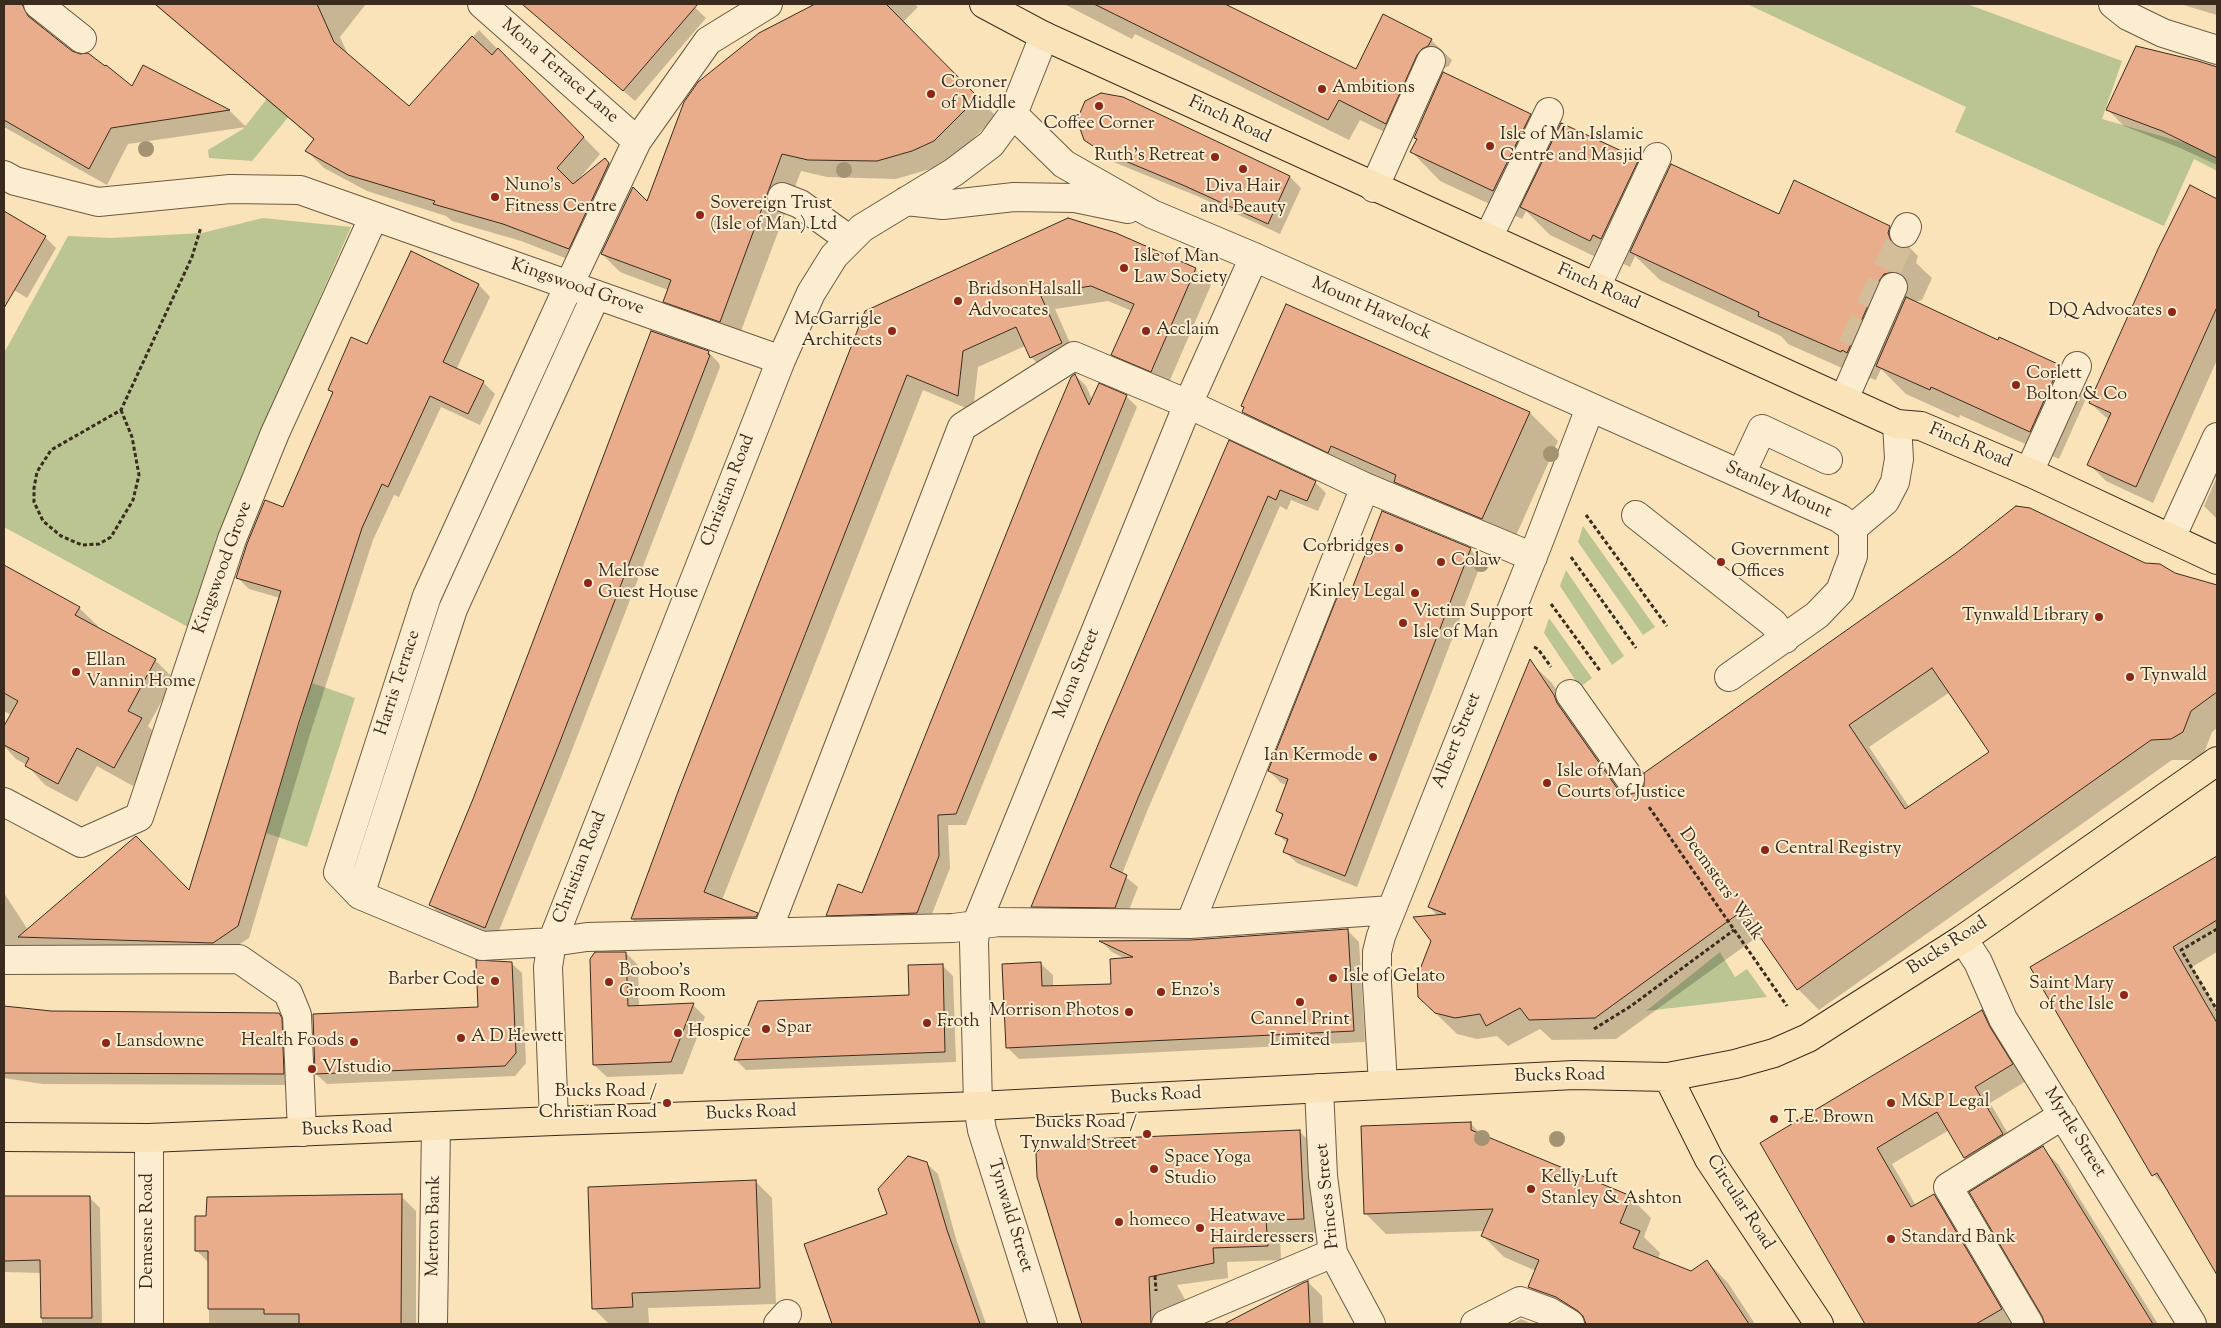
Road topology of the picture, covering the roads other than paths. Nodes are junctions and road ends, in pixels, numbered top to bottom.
1 (38, 4) edge
2 (482, 4) edge
3 (768, 4) edge
4 (984, 4) edge
5 (2113, 4) edge
6 (1044, 36) junction
7 (82, 39) dead end
8 (2217, 50) edge
9 (1431, 61) dead end
10 (1549, 112) dead end
11 (1014, 114) junction
12 (637, 141) junction
13 (1657, 157) dead end
14 (4, 175) edge
15 (1374, 188) junction
16 (782, 197) dead end
17 (906, 201) junction
18 (1152, 214) junction
19 (374, 216) junction
20 (1488, 238) junction
21 (850, 240) junction
22 (1254, 257) junction
23 (568, 285) junction
24 (1893, 287) dead end
25 (1596, 288) junction
26 (596, 295) junction
27 (1852, 346) tunnel mouth
28 (781, 360) junction
29 (2077, 366) dead end
30 (1837, 396) junction
31 (1188, 404) junction
32 (1590, 408) junction
33 (1897, 424) junction
34 (2217, 437) edge
35 (1828, 460) dead end
36 (2029, 472) junction
37 (1741, 474) junction
38 (1365, 487) junction
39 (1636, 515) dead end
40 (1854, 528) junction
41 (2171, 538) junction
42 (1533, 557) junction
43 (2217, 560) edge
44 (1785, 639) junction
45 (1729, 677) dead end
46 (1570, 694) dead end
47 (2217, 761) edge
48 (1630, 779) road end
49 (4, 802) edge
50 (360, 895) junction
51 (1391, 910) junction
52 (1190, 924) junction
53 (976, 925) junction
54 (767, 932) junction
55 (1963, 939) junction
56 (552, 942) junction
57 (4, 960) edge
58 (1668, 1077) junction
59 (1383, 1084) junction
60 (1319, 1088) junction
61 (978, 1106) junction
62 (2063, 1115) junction
63 (554, 1121) junction
64 (436, 1127) junction
65 (302, 1132) junction
66 (4, 1137) edge
67 (150, 1138) junction
68 (1334, 1253) junction
69 (1202, 1317) edge
70 (149, 1324) edge
71 (433, 1324) edge
72 (1043, 1324) edge
73 (1166, 1324) edge
74 (1372, 1324) edge
75 (1475, 1324) edge
76 (1570, 1324) edge
77 (1820, 1324) edge
78 (2029, 1324) edge
79 (2192, 1324) edge

1 - 7 street
2 - 12 street, Mona Terrace Lane
3 - 12 street
4 - 6 main road, Finch Road
5 - 8 street
6 - 11 street, Christian Road
6 - 15 main road, Finch Road
9 - 15 street
10 - 20 street
11 - 17 street, Christian Road
11 - 18 street, Mount Havelock
12 - 23 street
13 - 25 street
14 - 19 street, Kingswood Grove
15 - 20 main road, Finch Road
16 - 21 street
17 - 18 street, Mount Havelock
17 - 21 street, Christian Road
18 - 22 street, Mount Havelock
19 - 23 street, Kingswood Grove
19 - 49 street, Kingswood Grove
20 - 25 main road, Finch Road
21 - 28 street, Christian Road
22 - 31 street, Mona Street
22 - 32 street, Mount Havelock
23 - 26 street, Kingswood Grove
23 - 50 street, Harris Terrace
24 - 30 street
25 - 30 main road, Finch Road
26 - 28 street, Kingswood Grove
26 - 50 street
27 - 30 street
28 - 56 street, Christian Road
29 - 36 street
30 - 33 main road, Finch Road
31 - 38 street
31 - 53 street, Mona Street
31 - 54 street
32 - 37 street, Stanley Mount
32 - 42 street, Albert Street
33 - 36 main road, Finch Road
33 - 40 street
34 - 41 street
35 - 37 street
36 - 41 main road, Finch Road
37 - 40 street, Stanley Mount
38 - 42 street
38 - 52 street
39 - 44 street
40 - 44 street
41 - 43 main road, Finch Road
42 - 51 street, Albert Street
44 - 45 street
46 - 48 street
47 - 55 main road, Bucks Road
50 - 56 street, Harris Terrace
51 - 52 street, Harris Terrace
51 - 59 street, Albert Street
52 - 53 street, Harris Terrace
53 - 54 street, Harris Terrace
53 - 61 street, Mona Street
54 - 56 street, Harris Terrace
55 - 58 main road, Bucks Road
55 - 62 street, Myrtle Street
56 - 63 street, Christian Road
57 - 65 street
58 - 59 main road, Bucks Road
58 - 77 main road, Circular Road
59 - 60 main road, Bucks Road
60 - 61 main road, Bucks Road
60 - 68 street, Princes Street
61 - 63 main road, Bucks Road
61 - 72 street, Tynwald Street
62 - 78 street
62 - 79 street, Myrtle Street
63 - 64 main road, Bucks Road
64 - 65 main road, Bucks Road
64 - 71 street, Merton Bank
65 - 67 main road, Bucks Road
66 - 67 main road, Bucks Road
67 - 70 street, Demesne Road
68 - 69 street
68 - 74 street, Princes Street
69 - 73 street
75 - 76 street

